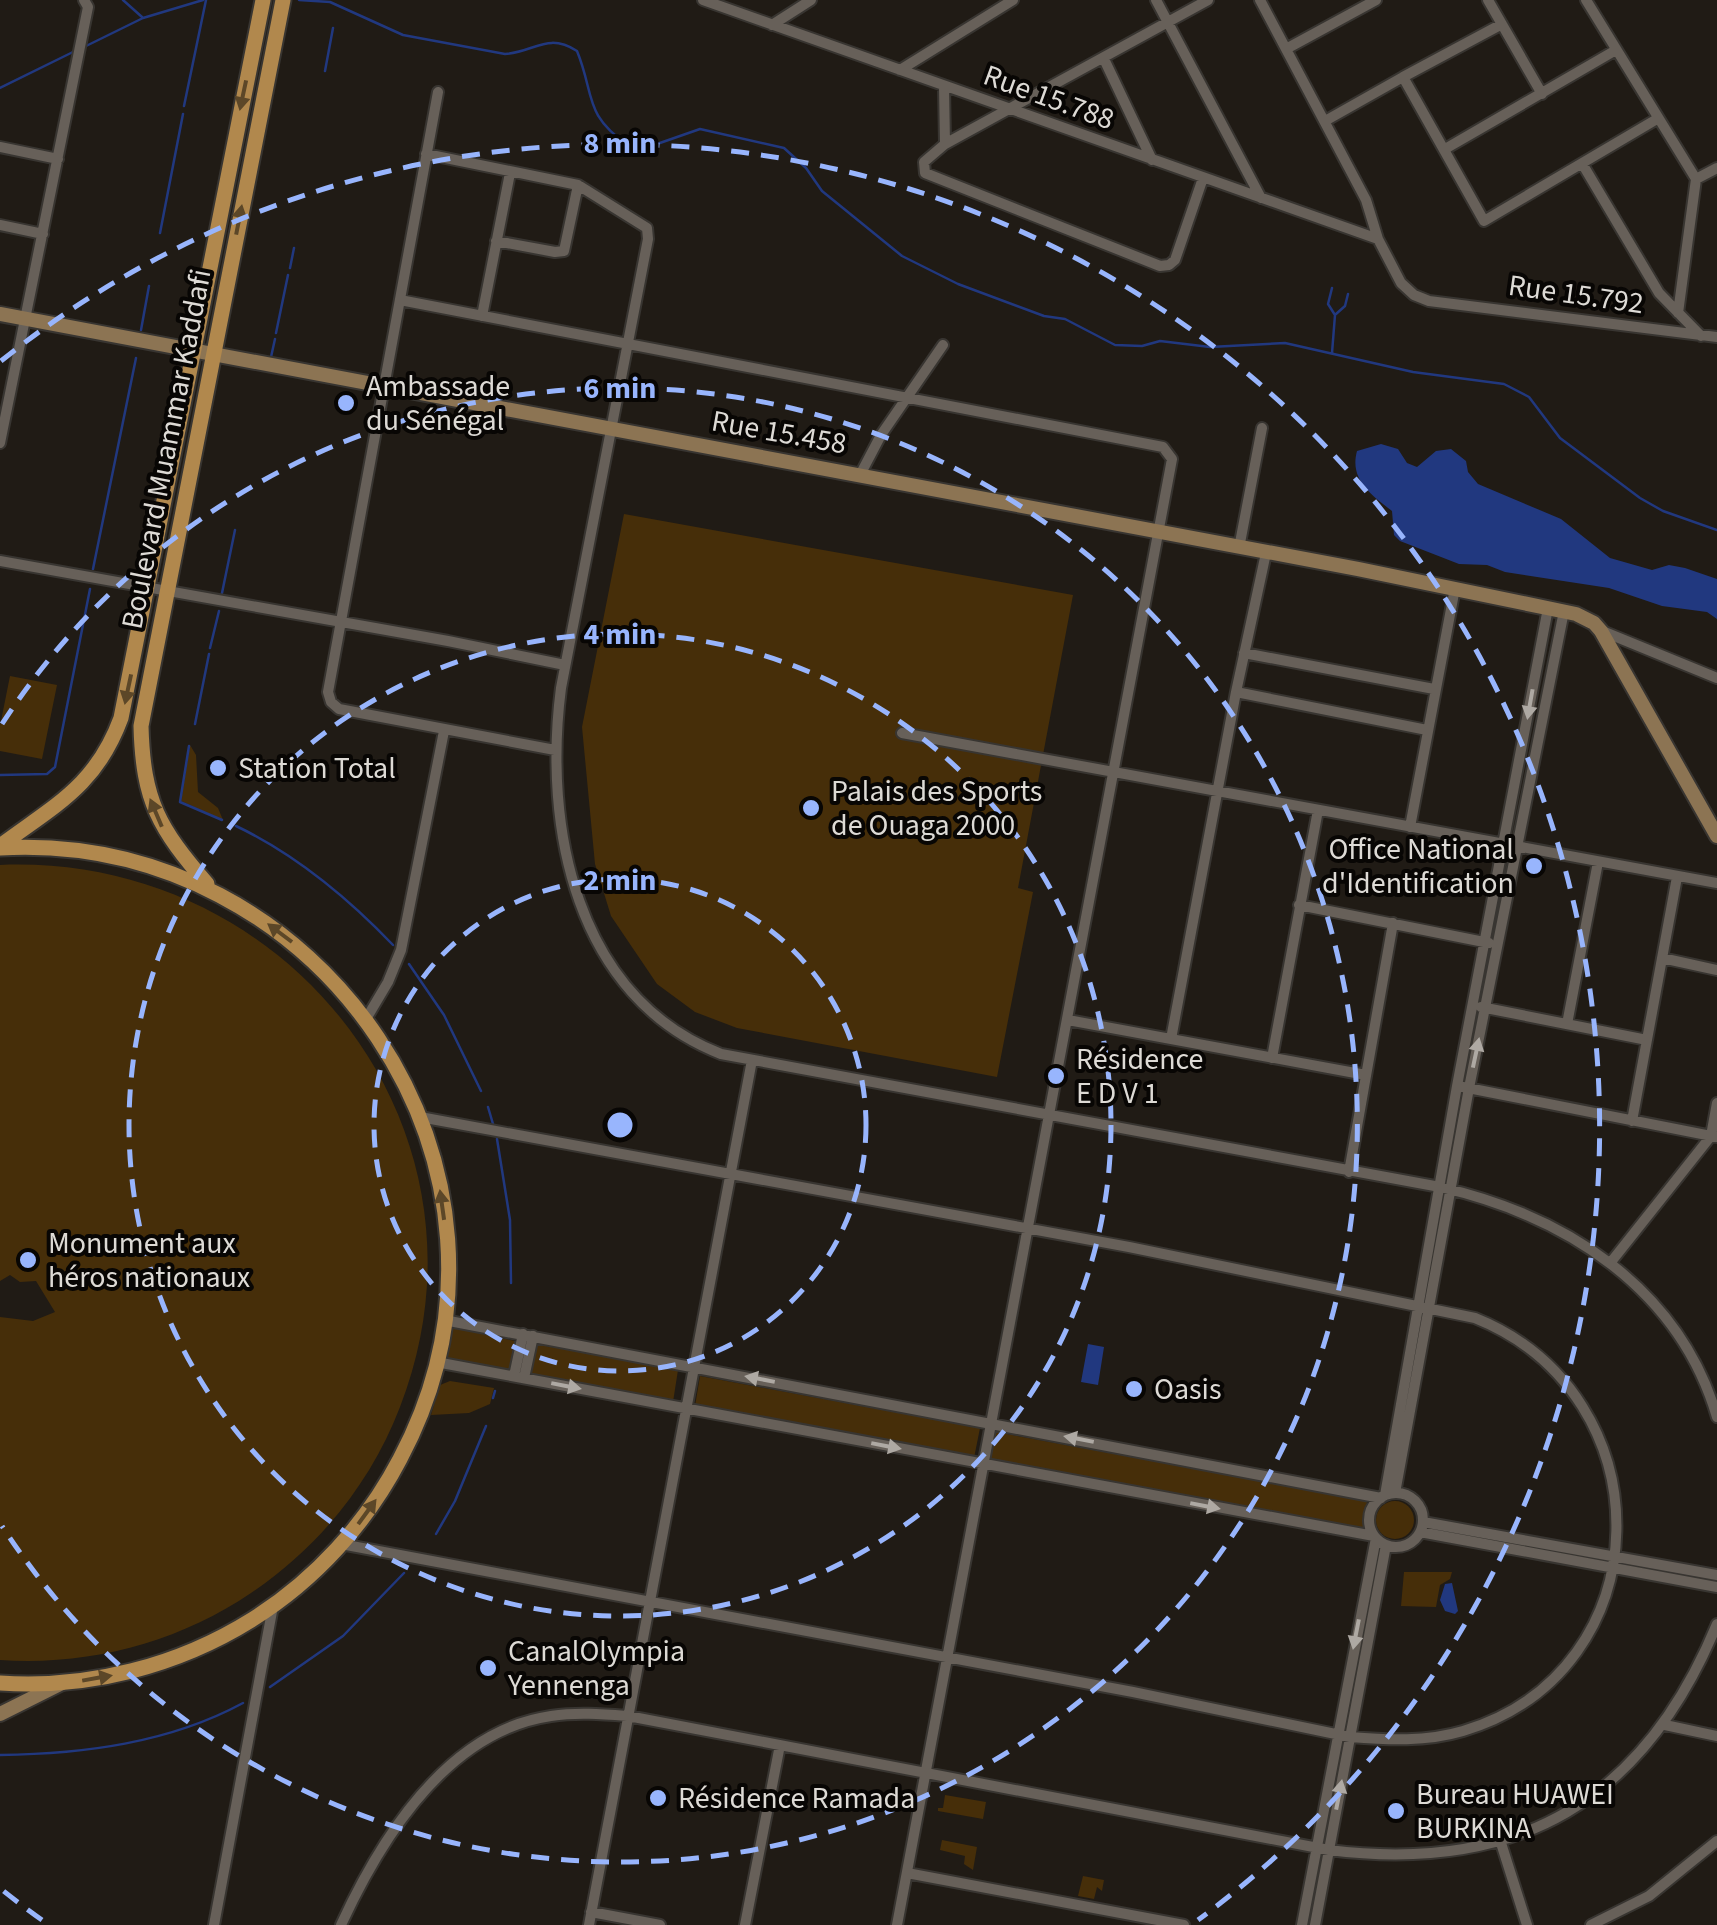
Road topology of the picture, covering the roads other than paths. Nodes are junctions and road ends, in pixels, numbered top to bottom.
1 (263, 0) edge
2 (283, 0) edge
3 (703, 0) edge
4 (811, 0) edge
5 (1013, 0) edge
6 (1156, 0) edge
7 (1208, 0) edge
8 (1260, 0) edge
9 (1376, 0) edge
10 (1488, 0) edge
11 (1586, 0) edge
12 (86, 1) edge
13 (1169, 23) junction
14 (1502, 24) junction
15 (772, 25) junction
16 (1286, 48) junction
17 (1616, 50) junction
18 (1104, 59) junction
19 (900, 70) junction
20 (1403, 77) junction
21 (944, 86) junction
22 (438, 92) dead end
23 (1542, 94) junction
24 (1011, 110) junction
25 (1657, 120) junction
26 (1326, 121) junction
27 (945, 144) junction
28 (0, 147) edge
29 (1444, 149) junction
30 (426, 154) junction
31 (58, 159) junction
32 (1152, 160) junction
33 (1583, 165) junction
34 (1717, 168) edge
35 (510, 173) junction
36 (1202, 178) junction
37 (1696, 179) junction
38 (578, 184) junction
39 (1261, 199) junction
40 (0, 225) edge
41 (43, 234) junction
42 (1378, 239) junction
43 (496, 241) junction
44 (400, 300) junction
45 (1678, 313) junction
46 (0, 314) edge
47 (482, 316) junction
48 (25, 319) junction
49 (1702, 337) junction
50 (1717, 337) edge
51 (626, 344) junction
52 (943, 345) dead end
53 (193, 349) junction
54 (212, 353) junction
55 (384, 386) junction
56 (906, 397) junction
57 (609, 428) junction
58 (1262, 428) dead end
59 (0, 443) edge
60 (860, 475) junction
61 (1159, 533) junction
62 (1239, 548) junction
63 (1266, 553) junction
64 (0, 561) edge
65 (147, 587) junction
66 (1454, 588) junction
67 (167, 591) junction
68 (1548, 608) junction
69 (1564, 611) junction
70 (341, 621) junction
71 (1601, 630) junction
72 (1244, 653) junction
73 (565, 665) junction
74 (1717, 678) edge
75 (1434, 689) junction
76 (1236, 692) junction
77 (1426, 730) junction
78 (444, 731) junction
79 (902, 734) dead end
80 (555, 750) junction
81 (1115, 772) junction
82 (1217, 790) junction
83 (1318, 810) junction
84 (1410, 827) junction
85 (1717, 836) edge
86 (1504, 846) junction
87 (0, 847) edge
88 (1517, 848) junction
89 (1598, 862) junction
90 (1677, 877) junction
91 (1717, 883) edge
92 (213, 891) junction
93 (1299, 905) junction
94 (1393, 924) junction
95 (1484, 942) junction
96 (1498, 944) junction
97 (1662, 958) junction
98 (1717, 970) edge
99 (1472, 1005) junction
100 (1486, 1008) junction
101 (366, 1019) junction
102 (1068, 1020) junction
103 (1568, 1024) junction
104 (1171, 1040) junction
105 (1647, 1040) junction
106 (1272, 1058) junction
107 (752, 1060) junction
108 (1366, 1076) junction
109 (1463, 1087) junction
110 (1717, 1103) edge
111 (1050, 1115) junction
112 (420, 1117) junction
113 (1632, 1121) junction
114 (1714, 1137) edge
115 (1349, 1172) junction
116 (730, 1174) junction
117 (1446, 1188) junction
118 (1028, 1230) junction
119 (1611, 1262) junction
120 (1422, 1306) junction
121 (444, 1320) junction
122 (528, 1335) junction
123 (436, 1362) junction
124 (694, 1366) junction
125 (519, 1378) junction
126 (1714, 1398) edge
127 (686, 1408) junction
128 (1717, 1417) edge
129 (992, 1422) junction
130 (984, 1464) junction
131 (1387, 1495) junction
132 (1421, 1527) junction
133 (1379, 1540) junction
134 (341, 1544) junction
135 (1615, 1562) junction
136 (1717, 1576) edge
137 (1717, 1587) edge
138 (649, 1603) junction
139 (274, 1605) junction
140 (1717, 1624) edge
141 (948, 1659) junction
142 (0, 1683) edge
143 (62, 1683) junction
144 (0, 1714) edge
145 (628, 1716) junction
146 (1665, 1725) junction
147 (1337, 1734) junction
148 (1717, 1736) edge
149 (1350, 1737) junction
150 (780, 1745) junction
151 (926, 1772) junction
152 (1501, 1842) junction
153 (1717, 1842) edge
154 (1316, 1847) junction
155 (1329, 1850) junction
156 (907, 1873) junction
157 (591, 1912) junction
158 (214, 1925) edge
159 (341, 1925) edge
160 (589, 1925) edge
161 (660, 1925) edge
162 (745, 1925) edge
163 (897, 1925) edge
164 (1184, 1925) edge
165 (1302, 1925) edge
166 (1315, 1925) edge
167 (1527, 1925) edge
168 (1591, 1925) edge

1 -> 53 main road, Boulevard Muammar Kaddafi
54 -> 2 main road, Boulevard Muammar Kaddafi
3 - 15 street, Rue 15.788
4 - 15 street
5 - 19 street
6 - 13 street
7 - 13 street
8 - 16 street
9 - 16 street
10 - 14 street
11 - 17 street
12 - 31 street
13 - 18 street
13 - 39 street
14 - 20 street
14 - 23 street
15 - 19 street, Rue 15.788
16 - 26 street
17 - 23 street
17 - 25 street
18 - 24 street
18 - 32 street
19 - 21 street, Rue 15.788
20 - 26 street
20 - 29 street
21 - 24 street, Rue 15.788
21 - 27 street
22 - 30 street
23 - 29 street
24 - 27 street
24 - 32 street, Rue 15.788
25 - 33 street
25 - 37 street
26 - 42 street
27 - 36 street
28 - 31 street
29 - 33 street
30 - 35 street
30 - 44 street
31 - 41 street
32 - 36 street, Rue 15.788
33 - 45 street
34 - 37 street
35 - 38 street
35 - 43 street
36 - 39 street, Rue 15.788
37 - 45 street
38 - 43 street
38 - 51 street
39 - 42 street, Rue 15.788
40 - 41 street
41 - 48 street
42 - 49 street, Rue 15.792
43 - 47 street
44 - 47 street
44 - 55 street
45 - 49 street
46 - 48 main road, Rue 15.458
47 - 51 street
48 - 53 main road, Rue 15.458
48 - 59 street
49 - 50 street, Rue 15.792
51 - 56 street
51 - 57 street
52 - 56 street
53 - 54 main road, Rue 15.458
53 - 65 main road, Boulevard Muammar Kaddafi
54 - 55 main road, Rue 15.458
54 - 67 main road, Boulevard Muammar Kaddafi
55 - 57 main road, Rue 15.458
55 - 70 street
56 - 60 street
56 - 61 street
57 - 60 main road, Rue 15.458
57 - 73 street
58 - 62 street
60 - 61 main road, Rue 15.458
61 - 62 main road, Rue 15.458
61 - 81 street
62 - 63 main road, Rue 15.458
63 - 66 main road, Rue 15.458
63 - 72 street
64 - 65 street
65 - 67 street
65 -> 87 main road, Boulevard Muammar Kaddafi
66 - 68 main road, Rue 15.458
66 - 75 street
67 - 70 street
92 -> 67 main road, Boulevard Muammar Kaddafi
68 - 69 main road, Rue 15.458
68 -> 86 street
69 - 71 main road, Rue 15.458
69 - 88 street
70 - 73 street
70 - 78 street
71 - 74 street
71 - 85 main road
72 - 75 street
72 - 76 street
73 - 80 street
75 - 77 street
76 - 77 street
76 - 82 street
77 - 84 street
78 - 80 street
78 - 101 street
79 - 81 street
80 - 107 street
81 - 82 street
81 - 102 street
82 - 83 street
82 - 104 street
83 - 84 street
83 - 93 street
84 - 86 street
86 - 88 street
86 - 95 street
87 - 92 main road
88 - 89 street
88 - 96 street
89 - 90 street
89 - 103 street
90 - 91 street
90 - 97 street
101 -> 92 main road
93 - 94 street
93 - 106 street
94 - 95 street
94 - 108 street
95 - 96 street
95 - 99 street
96 - 100 street
97 - 98 street
97 - 105 street
99 - 100 street
99 - 109 street
100 - 103 street
109 -> 100 street
101 - 112 main road
102 - 104 street
102 - 111 street
103 - 105 street
104 - 106 street
105 - 113 street
106 - 108 street
107 - 111 street
107 - 116 street
108 - 115 street
109 - 113 street
109 - 117 street
110 - 114 street
111 - 115 street
111 - 118 street
112 - 116 street
121 -> 112 main road
113 - 114 street
114 - 119 street
115 - 117 street
116 - 118 street
116 - 124 street
117 - 119 street
117 - 120 street
118 - 120 street
118 - 129 street
119 - 126 street
120 - 131 street
120 - 135 street
121 - 122 street
121 - 123 main road
122 - 124 street
122 - 125 street
123 - 125 street
134 -> 123 main road
124 - 127 street
129 -> 124 street
125 -> 127 street
126 - 128 street
127 -> 130 street
127 - 138 street
129 - 130 street
131 -> 129 street
130 -> 133 street
130 - 141 street
131 - 132 street
131 - 133 street
132 - 133 street
132 - 135 street
133 -> 147 street
133 - 149 street
134 - 138 street
134 - 139 main road
135 - 136 street
135 - 137 street
135 - 149 street
138 - 141 street
138 - 145 street
143 -> 139 main road
139 - 158 street
140 - 146 street
141 - 147 street
141 - 151 street
142 - 143 main road
143 - 144 main road
145 - 150 street
145 - 157 street
145 - 159 street
146 - 148 street
146 - 152 street
147 - 149 street
147 - 154 street
155 -> 149 street
150 - 151 street
150 - 162 street
151 - 154 street
151 - 156 street
152 - 155 street
152 - 167 street
153 - 168 street
154 - 155 street
154 - 165 street
155 - 166 street
156 - 163 street
156 - 164 street
157 - 160 street
157 - 161 street

